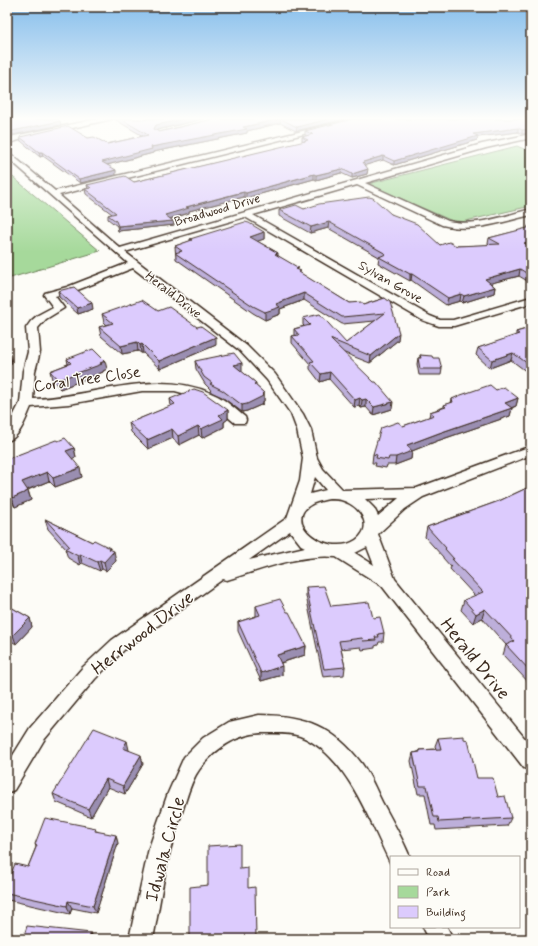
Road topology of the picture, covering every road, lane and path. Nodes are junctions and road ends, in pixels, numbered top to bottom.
1 (19, 163) edge
2 (180, 163) edge
3 (424, 163) edge
4 (357, 182) junction
5 (54, 194) junction
6 (531, 212) edge
7 (247, 215) junction
8 (118, 251) junction
9 (134, 264) junction
10 (531, 300) edge
11 (26, 403) junction
12 (240, 420) dead end
13 (7, 437) edge
14 (531, 450) edge
15 (310, 458) junction
16 (418, 493) junction
17 (341, 495) junction
18 (300, 504) junction
19 (293, 521) junction
20 (371, 531) junction
21 (332, 550) junction
22 (210, 580) junction
23 (388, 582) junction
24 (531, 761) edge
25 (7, 783) edge
26 (398, 856) edge
27 (436, 928) edge
28 (141, 939) edge
29 (441, 939) edge

1 - 5 street, Herald Drive
2 - 5 street
3 - 4 street, Broadwood Drive
4 - 6 street
4 - 7 street, Broadwood Drive
5 - 8 street, Herald Drive
7 - 8 street, Broadwood Drive
7 - 10 street, Sylvan Grove
8 - 9 street, Herald Drive
9 - 11 street
9 - 15 street, Herald Drive
11 - 12 street, Coral Tree Close
11 - 13 street
14 - 16 street
15 - 17 street, Herald Drive
15 - 18 street, Herald Drive
16 - 17 street
16 - 20 street
17 - 18 street
17 - 20 street
18 - 19 street
19 - 21 street
19 - 22 street, Herrwood Drive
20 - 21 street
20 - 23 street, Herald Drive
21 - 22 street, Herrwood Drive
21 - 23 street, Herald Drive
22 - 25 street, Herrwood Drive
23 - 24 street, Herald Drive
26 - 28 street, Idwala Circle
27 - 29 street

